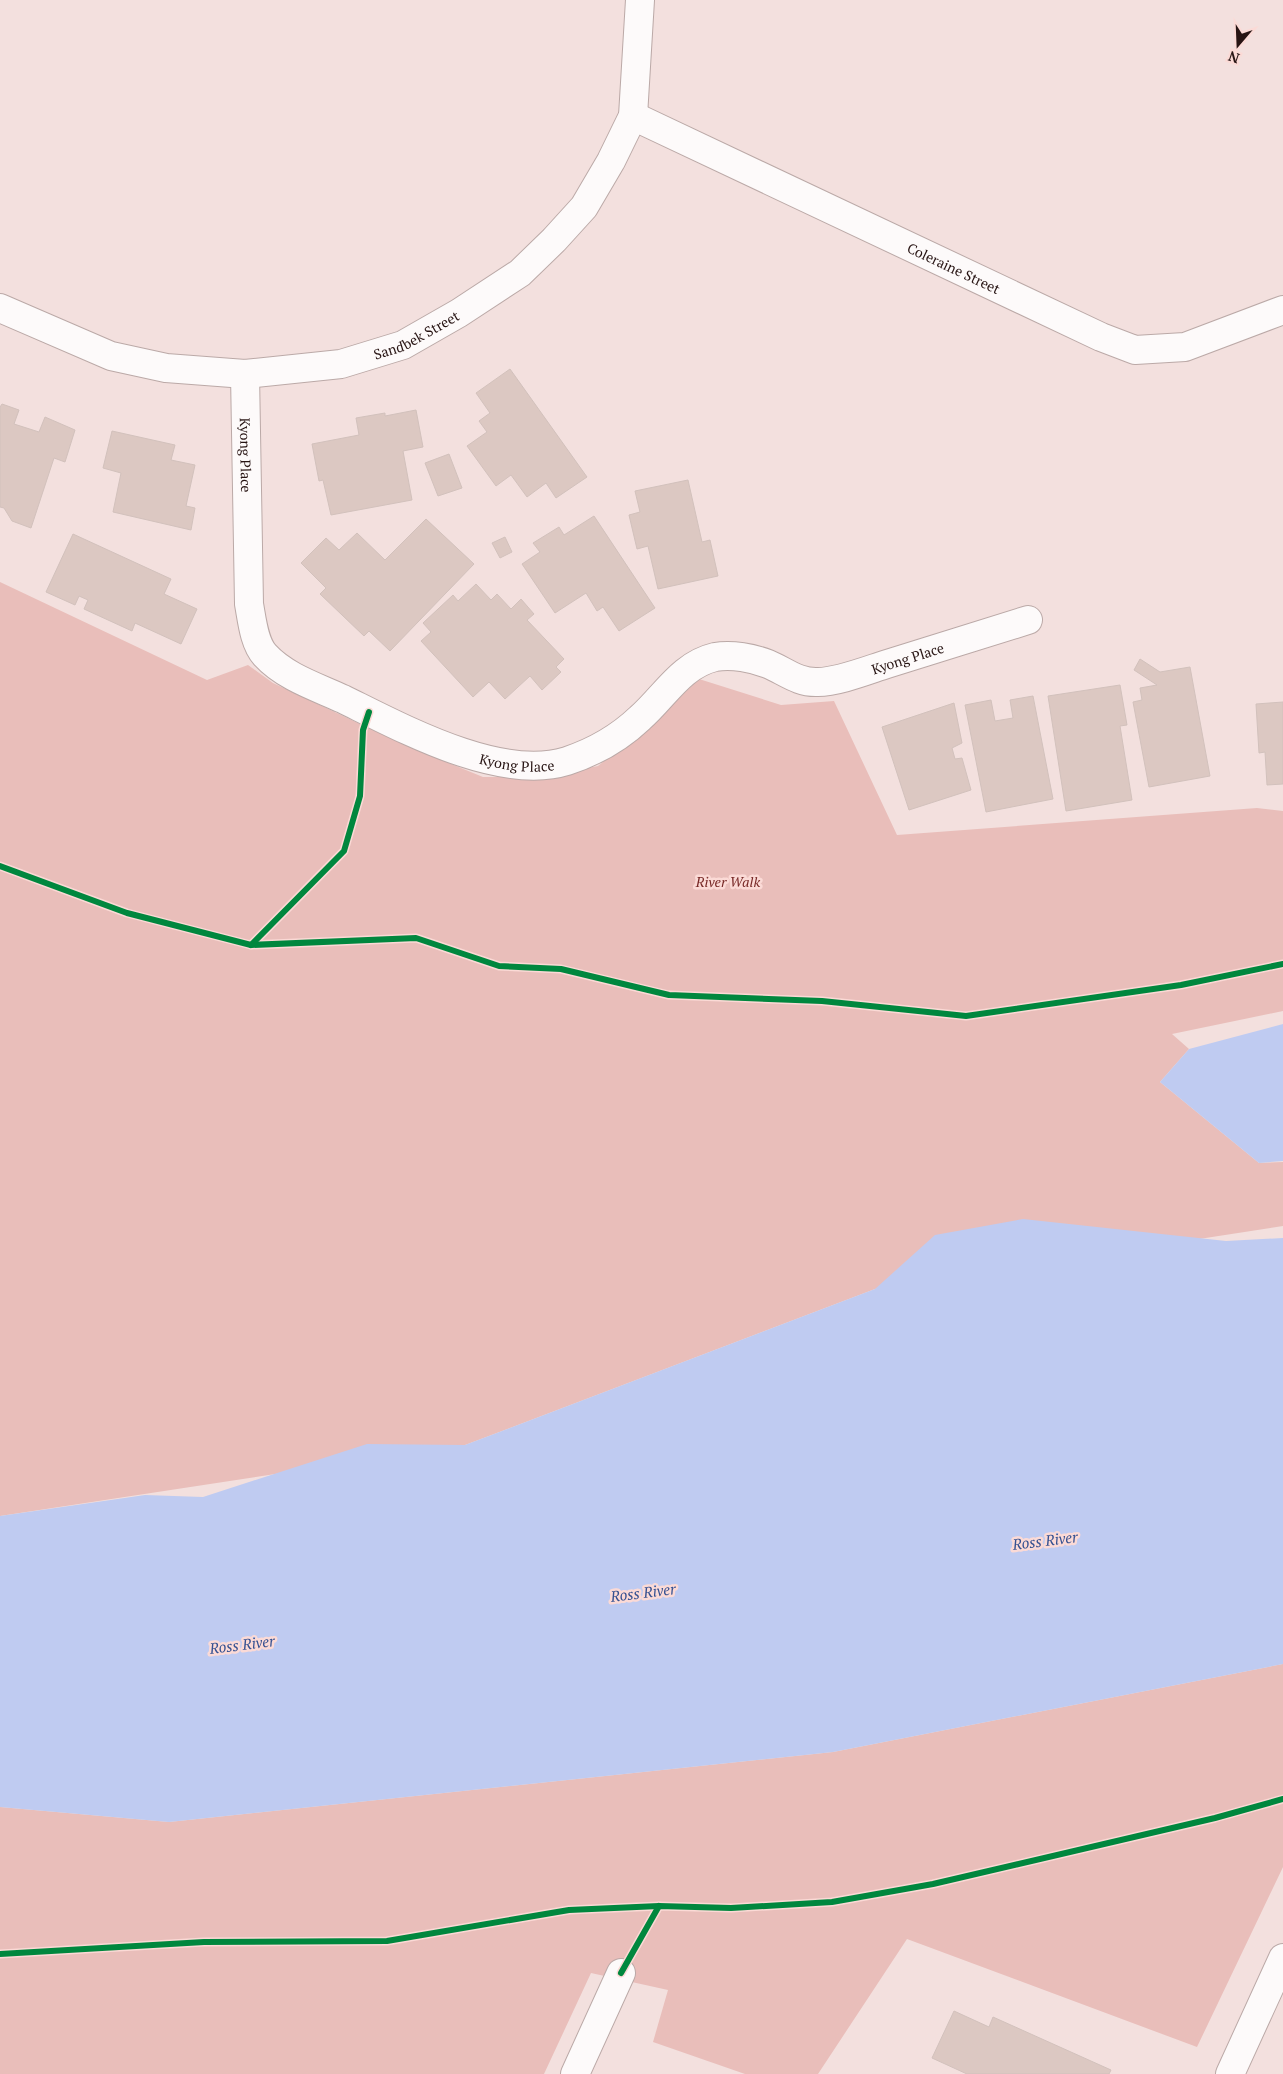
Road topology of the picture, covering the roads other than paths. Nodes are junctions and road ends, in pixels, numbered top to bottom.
1 (640, 0) edge
2 (633, 116) junction
3 (0, 308) edge
4 (1283, 310) edge
5 (245, 374) junction
6 (1028, 620) dead end
7 (1283, 1958) edge
8 (621, 1973) dead end
9 (575, 2074) edge
10 (1230, 2074) edge

1 - 2 street, Sandbek Street
2 - 4 street, Coleraine Street
2 - 5 street, Sandbek Street
3 - 5 street, Sandbek Street
5 - 6 street, Kyong Place
7 - 10 street
8 - 9 street

